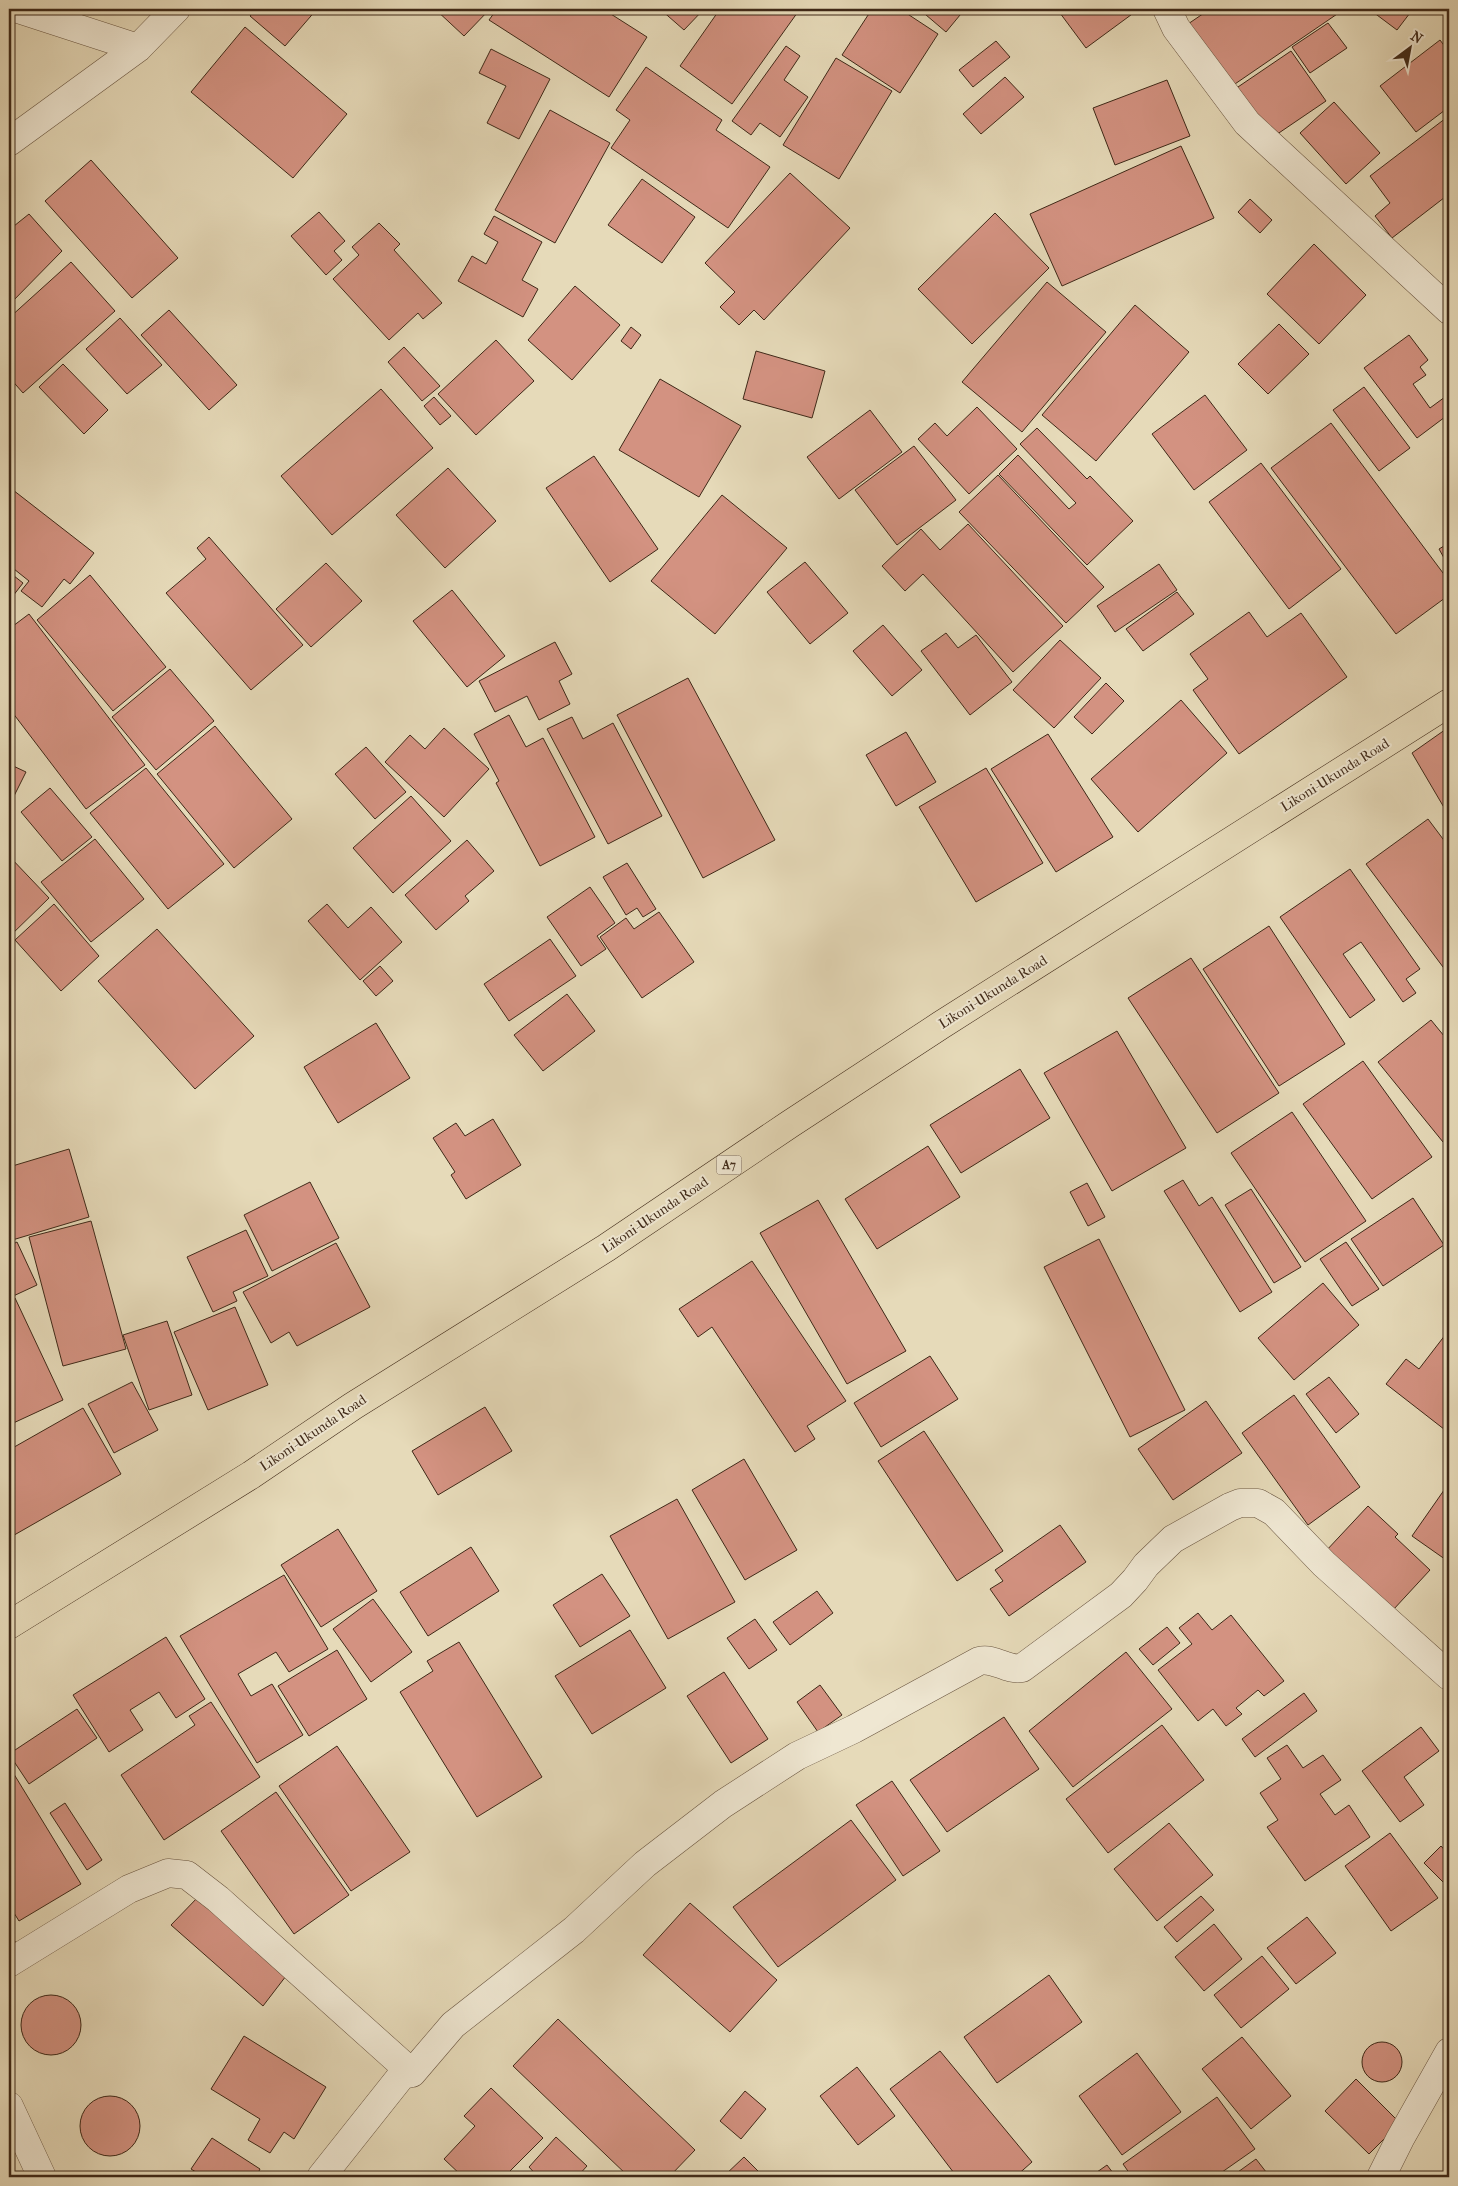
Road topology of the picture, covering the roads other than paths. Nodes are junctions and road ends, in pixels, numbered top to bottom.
1 (18, 9) edge
2 (176, 9) edge
3 (1167, 9) edge
4 (138, 48) junction
5 (9, 142) edge
6 (1449, 310) edge
7 (1449, 703) edge
8 (9, 1625) edge
9 (1449, 1676) edge
10 (9, 1963) edge
11 (1449, 2052) edge
12 (412, 2073) junction
13 (9, 2106) edge
14 (42, 2177) edge
15 (321, 2177) edge
16 (1382, 2177) edge

1 - 4 street
2 - 4 street
3 - 6 street
4 - 5 street
7 - 8 highway, Likoni-Ukunda Road / A7
9 - 12 street
10 - 12 street
11 - 16 street
12 - 15 street
13 - 14 street

